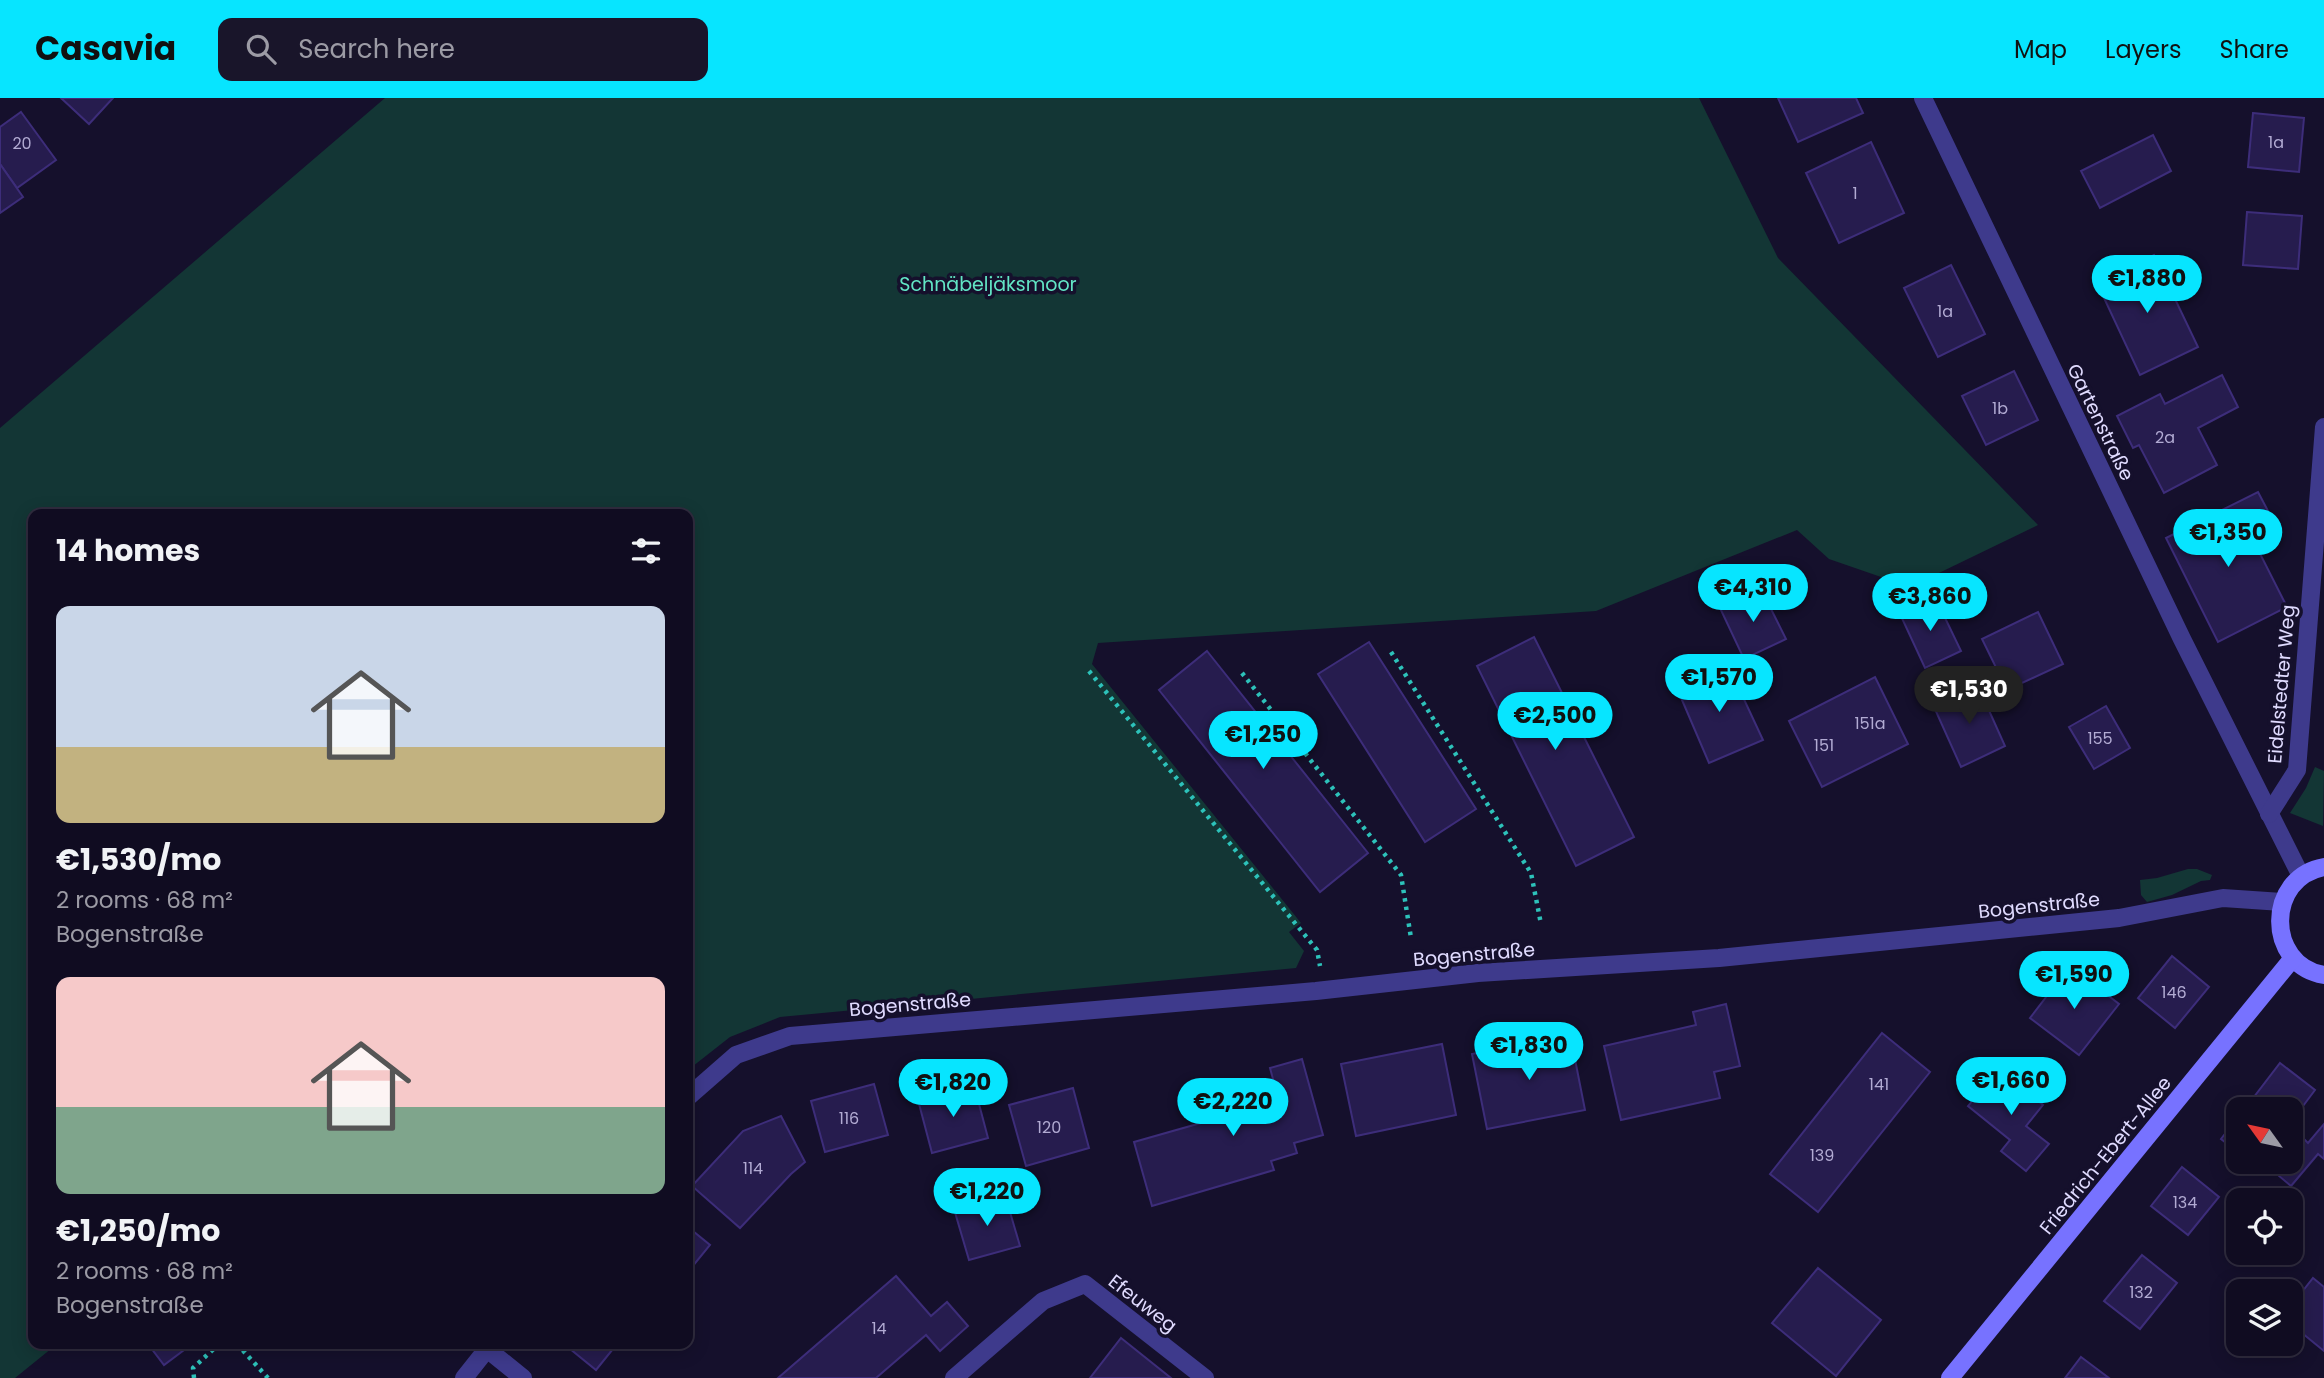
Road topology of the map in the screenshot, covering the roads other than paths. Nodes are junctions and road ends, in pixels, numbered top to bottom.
1 (1923, 98) edge
2 (2324, 427) edge
3 (2269, 814) junction
4 (2324, 867) edge
5 (2301, 876) junction
6 (2282, 902) junction
7 (2293, 958) junction
8 (2324, 975) edge
9 (693, 1093) edge
10 (487, 1349) edge
11 (491, 1349) edge
12 (464, 1378) edge
13 (523, 1378) edge
14 (954, 1378) edge
15 (1205, 1378) edge
16 (1950, 1378) edge

1 - 3 street, Gartenstraße
2 - 3 street, Eidelstedter Weg
3 - 5 street, Gartenstraße
4 - 5 street
5 - 6 street
6 - 7 street
6 - 9 street, Bogenstraße
7 - 8 street
7 - 16 street, Friedrich-Ebert-Allee
10 - 12 street
11 - 13 street
14 - 15 street, Efeuweg

